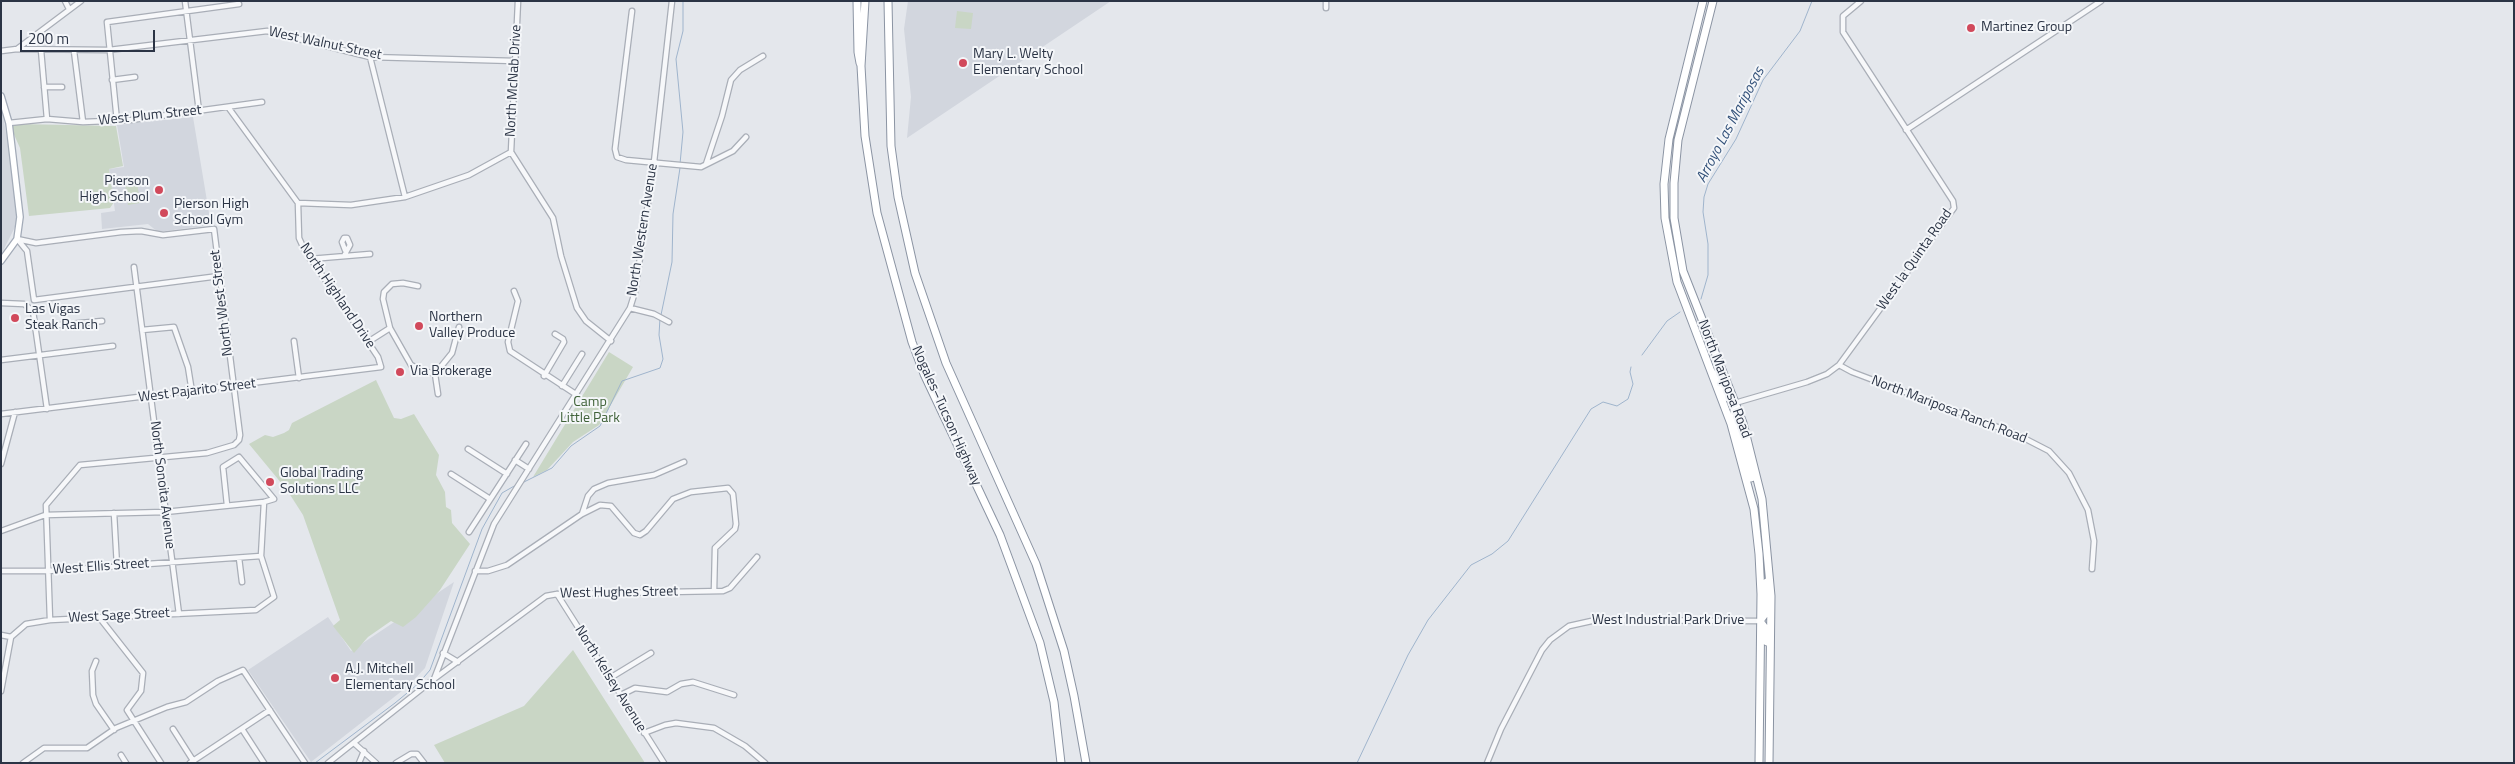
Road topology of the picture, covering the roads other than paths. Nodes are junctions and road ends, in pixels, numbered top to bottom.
1 (65, 1) edge
2 (82, 1) edge
3 (185, 1) edge
4 (518, 1) edge
5 (672, 1) edge
6 (857, 1) edge
7 (865, 1) edge
8 (890, 1) edge
9 (1326, 1) edge
10 (1703, 1) edge
11 (1713, 1) edge
12 (1861, 1) edge
13 (2101, 1) edge
14 (239, 4) dead end
15 (1326, 8) dead end
16 (69, 9) junction
17 (632, 11) dead end
18 (187, 12) junction
19 (191, 39) junction
20 (17, 49) junction
21 (41, 50) junction
22 (109, 50) junction
23 (1, 51) edge
24 (74, 51) junction
25 (764, 56) dead end
26 (370, 57) junction
27 (1688, 59) junction
28 (515, 61) junction
29 (861, 66) junction
30 (1695, 71) junction
31 (135, 77) dead end
32 (112, 80) junction
33 (44, 86) junction
34 (62, 87) dead end
35 (1, 96) edge
36 (262, 102) dead end
37 (228, 107) junction
38 (199, 111) junction
39 (47, 119) junction
40 (117, 121) junction
41 (83, 122) junction
42 (9, 123) junction
43 (1906, 130) junction
44 (746, 137) dead end
45 (511, 152) junction
46 (654, 162) junction
47 (706, 164) junction
48 (405, 197) junction
49 (298, 202) junction
50 (17, 239) junction
51 (346, 250) dead end
52 (370, 254) dead end
53 (344, 256) junction
54 (310, 259) junction
55 (1, 261) edge
56 (134, 267) dead end
57 (219, 276) junction
58 (418, 286) dead end
59 (137, 287) junction
60 (514, 291) dead end
61 (1, 303) edge
62 (630, 308) junction
63 (102, 321) dead end
64 (670, 322) dead end
65 (1698, 326) junction
66 (37, 327) junction
67 (459, 327) dead end
68 (390, 328) junction
69 (142, 330) junction
70 (555, 334) dead end
71 (611, 340) junction
72 (294, 341) dead end
73 (368, 342) junction
74 (113, 346) dead end
75 (582, 354) dead end
76 (40, 355) junction
77 (378, 357) joint
78 (1, 360) edge
79 (1839, 365) junction
80 (435, 374) junction
81 (544, 376) junction
82 (300, 378) junction
83 (233, 386) junction
84 (562, 386) junction
85 (192, 392) junction
86 (438, 394) dead end
87 (577, 395) junction
88 (151, 397) junction
89 (1736, 403) junction
90 (47, 408) junction
91 (15, 412) junction
92 (1, 414) edge
93 (526, 444) dead end
94 (468, 449) dead end
95 (159, 458) junction
96 (515, 460) junction
97 (684, 462) dead end
98 (1, 464) edge
99 (529, 469) junction
100 (451, 474) dead end
101 (507, 474) junction
102 (490, 498) junction
103 (264, 502) junction
104 (227, 505) junction
105 (166, 512) junction
106 (114, 513) junction
107 (582, 514) junction
108 (45, 515) junction
109 (1, 531) edge
110 (469, 532) dead end
111 (1768, 539) junction
112 (1758, 541) junction
113 (260, 556) junction
114 (757, 557) dead end
115 (238, 558) junction
116 (172, 562) junction
117 (117, 566) junction
118 (2092, 569) dead end
119 (48, 571) junction
120 (475, 571) junction
121 (1, 572) edge
122 (242, 582) dead end
123 (714, 591) junction
124 (558, 594) junction
125 (179, 614) junction
126 (100, 617) junction
127 (50, 620) junction
128 (1760, 621) junction
129 (1, 635) edge
130 (11, 637) junction
131 (443, 653) junction
132 (651, 653) dead end
133 (96, 661) dead end
134 (458, 662) junction
135 (610, 678) junction
136 (434, 679) junction
137 (1, 691) edge
138 (621, 695) junction
139 (734, 695) dead end
140 (1770, 704) junction
141 (270, 710) junction
142 (133, 721) junction
143 (173, 729) dead end
144 (242, 729) junction
145 (114, 730) junction
146 (644, 733) junction
147 (355, 744) junction
148 (364, 751) junction
149 (122, 755) dead end
150 (193, 762) edge
151 (23, 763) edge
152 (126, 763) edge
153 (161, 763) edge
154 (264, 763) edge
155 (305, 763) edge
156 (328, 763) edge
157 (358, 763) edge
158 (376, 763) edge
159 (396, 763) edge
160 (424, 763) edge
161 (664, 763) edge
162 (765, 763) edge
163 (1061, 763) edge
164 (1086, 763) edge
165 (1487, 763) edge
166 (1759, 763) edge
167 (1769, 763) edge

1 - 16 street
2 - 16 street
3 - 18 street
4 - 28 street, North McNab Drive
5 - 46 street, North Western Avenue
6 - 29 highway
7 - 29 highway, Nogales–Tucson Highway
8 - 164 highway, Nogales–Tucson Highway
9 - 15 street
10 - 27 highway, North Mariposa Road
11 - 30 highway, North Mariposa Road
12 - 43 street
13 - 43 street
14 - 18 street
16 - 20 street
17 - 46 street
18 - 19 street
18 - 22 street
19 - 22 street, West Walnut Street
19 - 26 street, West Walnut Street
19 - 38 street
20 - 21 street, West Walnut Street
20 - 23 street, West Walnut Street
21 - 24 street, West Walnut Street
21 - 33 street
22 - 24 street, West Walnut Street
22 - 32 street
24 - 41 street
25 - 47 street
26 - 28 street, West Walnut Street
26 - 48 street
27 - 30 highway
27 - 65 highway, North Mariposa Road
28 - 45 street, North McNab Drive
29 - 163 highway, Nogales–Tucson Highway
30 - 65 highway, North Mariposa Road
31 - 32 street
32 - 40 street
33 - 34 street
33 - 39 street
35 - 42 main road
36 - 37 street, West Plum Street
37 - 38 street, West Plum Street
37 - 49 street
38 - 40 street, West Plum Street
39 - 41 street, West Plum Street
39 - 42 street, West Plum Street
40 - 41 street, West Plum Street
42 - 50 main road
43 - 79 street, West la Quinta Road
44 - 47 street
45 - 48 street
45 - 71 street, North McNab Drive
46 - 47 street
46 - 62 street, North Western Avenue
48 - 49 street
49 - 54 street, North Highland Drive
50 - 55 main road
50 - 57 street, North West Street
50 - 59 street
51 - 53 street
52 - 53 street
53 - 54 street
54 - 73 street, North Highland Drive
56 - 59 street, North Sonoita Avenue
57 - 59 street
57 - 83 street, North West Street
58 - 68 street
59 - 69 street, North Sonoita Avenue
60 - 81 street
61 - 66 street
62 - 64 street
62 - 71 street, North Western Avenue
63 - 66 street
65 - 89 highway, North Mariposa Road
65 - 112 highway, North Mariposa Road
66 - 76 street
67 - 80 street
68 - 73 street
68 - 80 street
69 - 85 street
69 - 88 street, North Sonoita Avenue
70 - 81 street
71 - 87 street, North Western Avenue
72 - 82 street
73 - 77 street, North Highland Drive
74 - 76 street
75 - 84 street
76 - 78 street
76 - 90 street
77 - 82 street, West Pajarito Street
79 - 89 street, West la Quinta Road
79 - 118 street, North Mariposa Ranch Road
80 - 86 street
81 - 84 street
82 - 83 street, West Pajarito Street
83 - 85 street, West Pajarito Street
83 - 95 street, North West Street
84 - 87 street
85 - 88 street, West Pajarito Street
87 - 99 street, North Western Avenue
88 - 90 street, West Pajarito Street
88 - 95 street, North Sonoita Avenue
89 - 111 highway, North Mariposa Road
89 - 112 highway
90 - 91 street, West Pajarito Street
91 - 92 street, West Pajarito Street
91 - 98 street
93 - 96 street
94 - 101 street
95 - 105 street, North Sonoita Avenue
95 - 108 street
96 - 99 street
96 - 101 street
97 - 107 street
99 - 120 street, North Western Avenue
100 - 102 street
101 - 102 street
102 - 110 street
103 - 104 street
103 - 104 street
103 - 113 street
104 - 105 street
105 - 106 street
105 - 116 street, North Sonoita Avenue
106 - 108 street
106 - 117 street
107 - 120 street
107 - 123 street
108 - 109 street
108 - 119 street
111 - 128 highway
111 - 140 highway, North Mariposa Road
112 - 128 highway, North Mariposa Road
113 - 115 street, West Ellis Street
113 - 125 street, West Sage Street
114 - 123 street, West Hughes Street
115 - 116 street, West Ellis Street
115 - 122 street
116 - 117 street, West Ellis Street
116 - 125 street, North Sonoita Avenue
117 - 119 street, West Ellis Street
119 - 121 street, West Ellis Street
119 - 127 street
120 - 131 street, North Western Avenue
123 - 124 street, West Hughes Street
124 - 134 street, West Hughes Street
124 - 135 street, North Kelsey Avenue
125 - 126 street, West Sage Street
126 - 127 street, West Sage Street
126 - 142 street
127 - 130 street, West Sage Street
128 - 140 highway
128 - 165 street, West Industrial Park Drive
128 - 166 highway, North Mariposa Road
129 - 130 street
130 - 137 street
131 - 134 street
131 - 136 street, North Western Avenue
132 - 135 street
133 - 145 street
134 - 136 street, West Hughes Street
135 - 138 street, North Kelsey Avenue
136 - 147 street, West Hughes Street
138 - 139 street
138 - 146 street, North Kelsey Avenue
140 - 167 highway, North Mariposa Road
141 - 142 street
141 - 144 street
141 - 155 street
142 - 145 street
142 - 153 street
143 - 150 street
144 - 150 street
144 - 154 street
145 - 151 street
146 - 161 street, North Kelsey Avenue
146 - 162 street
147 - 148 street
147 - 156 street, West Hughes Street
148 - 157 street
148 - 158 street
149 - 152 street
159 - 160 street

